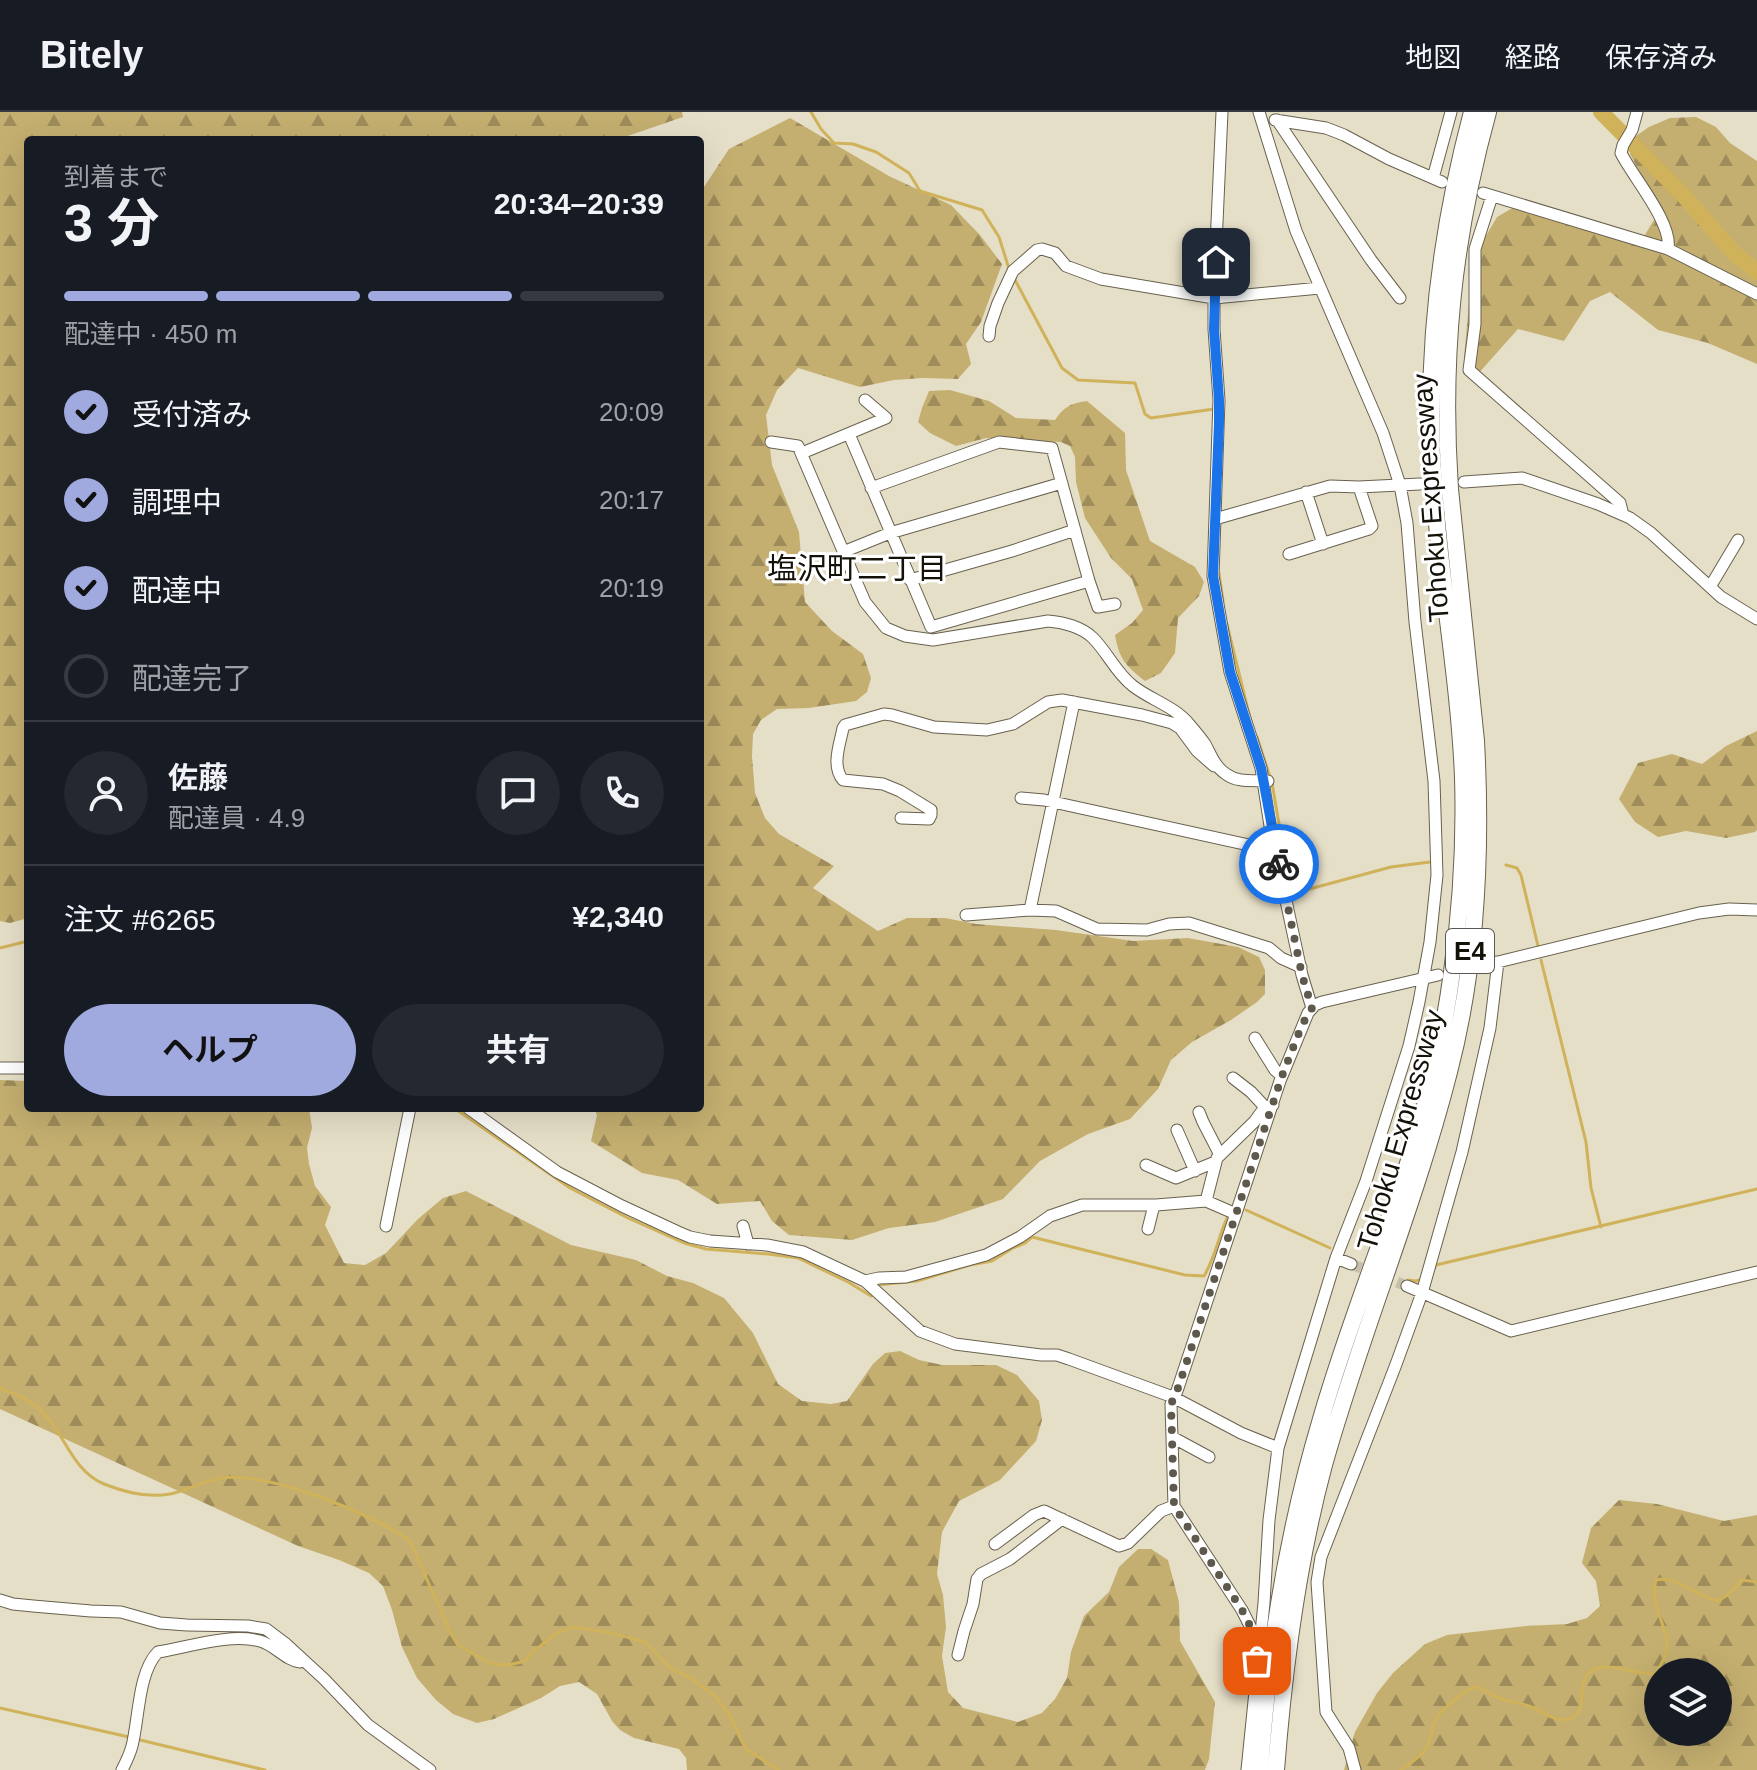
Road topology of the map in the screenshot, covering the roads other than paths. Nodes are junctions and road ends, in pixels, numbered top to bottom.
1 (1222, 112) edge
2 (1451, 112) edge
3 (1472, 112) edge
4 (1488, 112) edge
5 (1637, 112) edge
6 (1267, 116) edge
7 (1668, 249) junction
8 (1320, 288) junction
9 (1757, 294) edge
10 (1214, 298) junction
11 (1400, 298) dead end
12 (989, 336) dead end
13 (865, 400) dead end
14 (849, 434) junction
15 (771, 442) dead end
16 (802, 453) junction
17 (1464, 482) dead end
18 (1062, 483) junction
19 (1420, 484) dead end
20 (1400, 485) junction
21 (1359, 487) junction
22 (871, 488) junction
23 (1306, 492) junction
24 (1623, 515) junction
25 (1215, 519) junction
26 (1075, 530) junction
27 (890, 533) junction
28 (1738, 540) dead end
29 (1323, 544) junction
30 (843, 552) junction
31 (1289, 554) dead end
32 (910, 580) junction
33 (1089, 581) junction
34 (1710, 587) junction
35 (1115, 604) dead end
36 (1757, 619) edge
37 (1074, 702) junction
38 (1221, 770) junction
39 (1266, 781) junction
40 (1021, 798) dead end
41 (1053, 802) junction
42 (901, 818) dead end
43 (1276, 851) junction
44 (1030, 910) junction
45 (1757, 910) edge
46 (966, 915) dead end
47 (1498, 962) junction
48 (1480, 964) dead end
49 (1301, 967) junction
50 (1438, 975) dead end
51 (1423, 978) junction
52 (1312, 1008) junction
53 (1255, 1038) dead end
54 (0, 1068) edge
55 (24, 1068) edge
56 (1282, 1076) junction
57 (1233, 1078) dead end
58 (1269, 1106) junction
59 (409, 1112) edge
60 (474, 1112) edge
61 (1199, 1112) dead end
62 (1177, 1130) dead end
63 (1218, 1159) junction
64 (1146, 1165) dead end
65 (1195, 1171) junction
66 (1206, 1201) junction
67 (1154, 1205) junction
68 (1236, 1214) junction
69 (386, 1226) dead end
70 (743, 1226) dead end
71 (1148, 1229) dead end
72 (748, 1244) junction
73 (1336, 1258) junction
74 (1351, 1264) tunnel mouth
75 (1757, 1272) edge
76 (865, 1281) junction
77 (1425, 1282) junction
78 (1407, 1286) tunnel mouth
79 (1173, 1397) junction
80 (1172, 1437) junction
81 (1278, 1448) junction
82 (1209, 1457) dead end
83 (1174, 1506) junction
84 (1062, 1519) junction
85 (1009, 1533) junction
86 (995, 1544) dead end
87 (1022, 1550) junction
88 (0, 1600) edge
89 (1261, 1635) junction
90 (958, 1655) dead end
91 (305, 1662) junction
92 (122, 1770) edge
93 (430, 1770) edge
94 (1247, 1770) edge
95 (1260, 1770) edge
96 (1276, 1770) edge
97 (1355, 1770) edge

1 - 10 street
2 - 6 street
3 - 95 highway, Tohoku Expressway / E4
4 - 96 highway, Tohoku Expressway / E4
5 - 7 street
6 - 8 street
6 - 11 street
7 - 9 street
7 - 24 street
8 - 10 street
8 - 20 street
10 - 12 street
10 - 25 street
13 - 14 street
14 - 16 street
14 - 22 street
15 - 16 street
16 - 30 street
17 - 24 street
18 - 22 street
18 - 26 street
18 - 27 street
19 - 20 street
20 - 21 street
20 - 51 street
21 - 23 street
21 - 29 street
22 - 27 street
23 - 25 street
23 - 29 street
24 - 34 street
25 - 39 street
26 - 32 street
26 - 33 street
27 - 30 street
27 - 32 street
28 - 34 street
29 - 31 street
30 - 38 street
32 - 33 street
33 - 35 street
34 - 36 street
37 - 38 street
37 - 41 street
37 - 42 street
38 - 39 street
39 - 43 street
40 - 41 street
41 - 43 street
41 - 44 street
43 - 49 street
44 - 46 street
44 - 49 street
45 - 47 street
47 - 48 street
47 - 77 street
49 - 52 street
50 - 51 street
51 - 52 street
51 - 73 street
52 - 56 street
53 - 56 street
54 - 55 street
56 - 58 street
57 - 58 street
58 - 63 street
58 - 68 street
59 - 69 street
60 - 72 street
61 - 63 street
62 - 65 street
63 - 65 street
63 - 66 street
64 - 65 street
66 - 67 street
66 - 68 street
67 - 71 street
67 - 76 street
68 - 79 street
70 - 72 street
72 - 76 street
73 - 74 street
73 - 81 street
75 - 77 street
76 - 79 street
77 - 78 street
77 - 97 street
79 - 80 street
79 - 81 street
80 - 82 street
80 - 83 street
81 - 89 street
83 - 84 street
83 - 89 street
84 - 85 street
84 - 87 street
85 - 86 street
85 - 87 street
87 - 90 street
88 - 91 street
89 - 94 street
91 - 92 street
91 - 93 street

